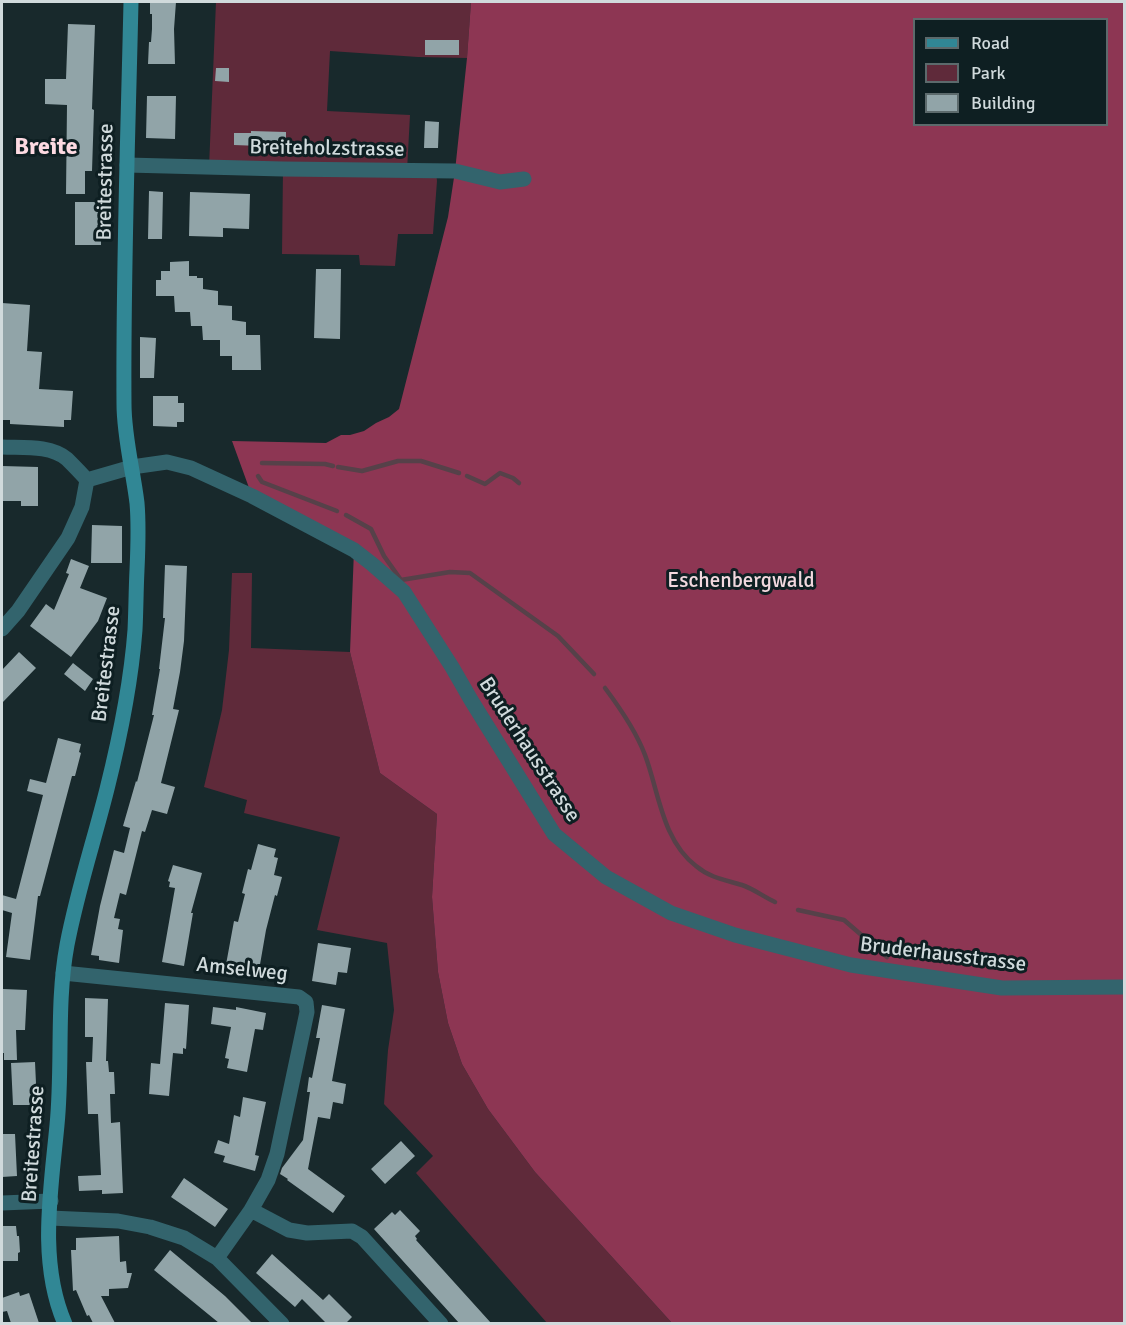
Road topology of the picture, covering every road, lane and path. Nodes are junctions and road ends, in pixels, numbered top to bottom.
1 (131, 2) edge
2 (127, 165) junction
3 (524, 179) dead end
4 (2, 447) edge
5 (132, 467) junction
6 (87, 480) junction
7 (2, 628) edge
8 (63, 973) junction
9 (1125, 987) edge
10 (51, 1202) junction
11 (2, 1203) edge
12 (251, 1210) junction
13 (50, 1218) junction
14 (217, 1258) junction
15 (65, 1323) edge
16 (282, 1323) edge
17 (441, 1323) edge

1 - 2 main road, Breitestrasse
2 - 3 street, Breiteholzstrasse
2 - 5 main road, Breitestrasse
4 - 6 street
5 - 6 street, Bruderhausstrasse
5 - 8 main road, Breitestrasse
5 - 9 street, Bruderhausstrasse
6 - 7 street
8 - 10 main road, Breitestrasse
8 - 12 street, Amselweg
10 - 11 street
10 - 13 main road, Breitestrasse
12 - 14 street
12 - 17 street
13 - 14 street
13 - 15 main road, Breitestrasse
14 - 16 street

